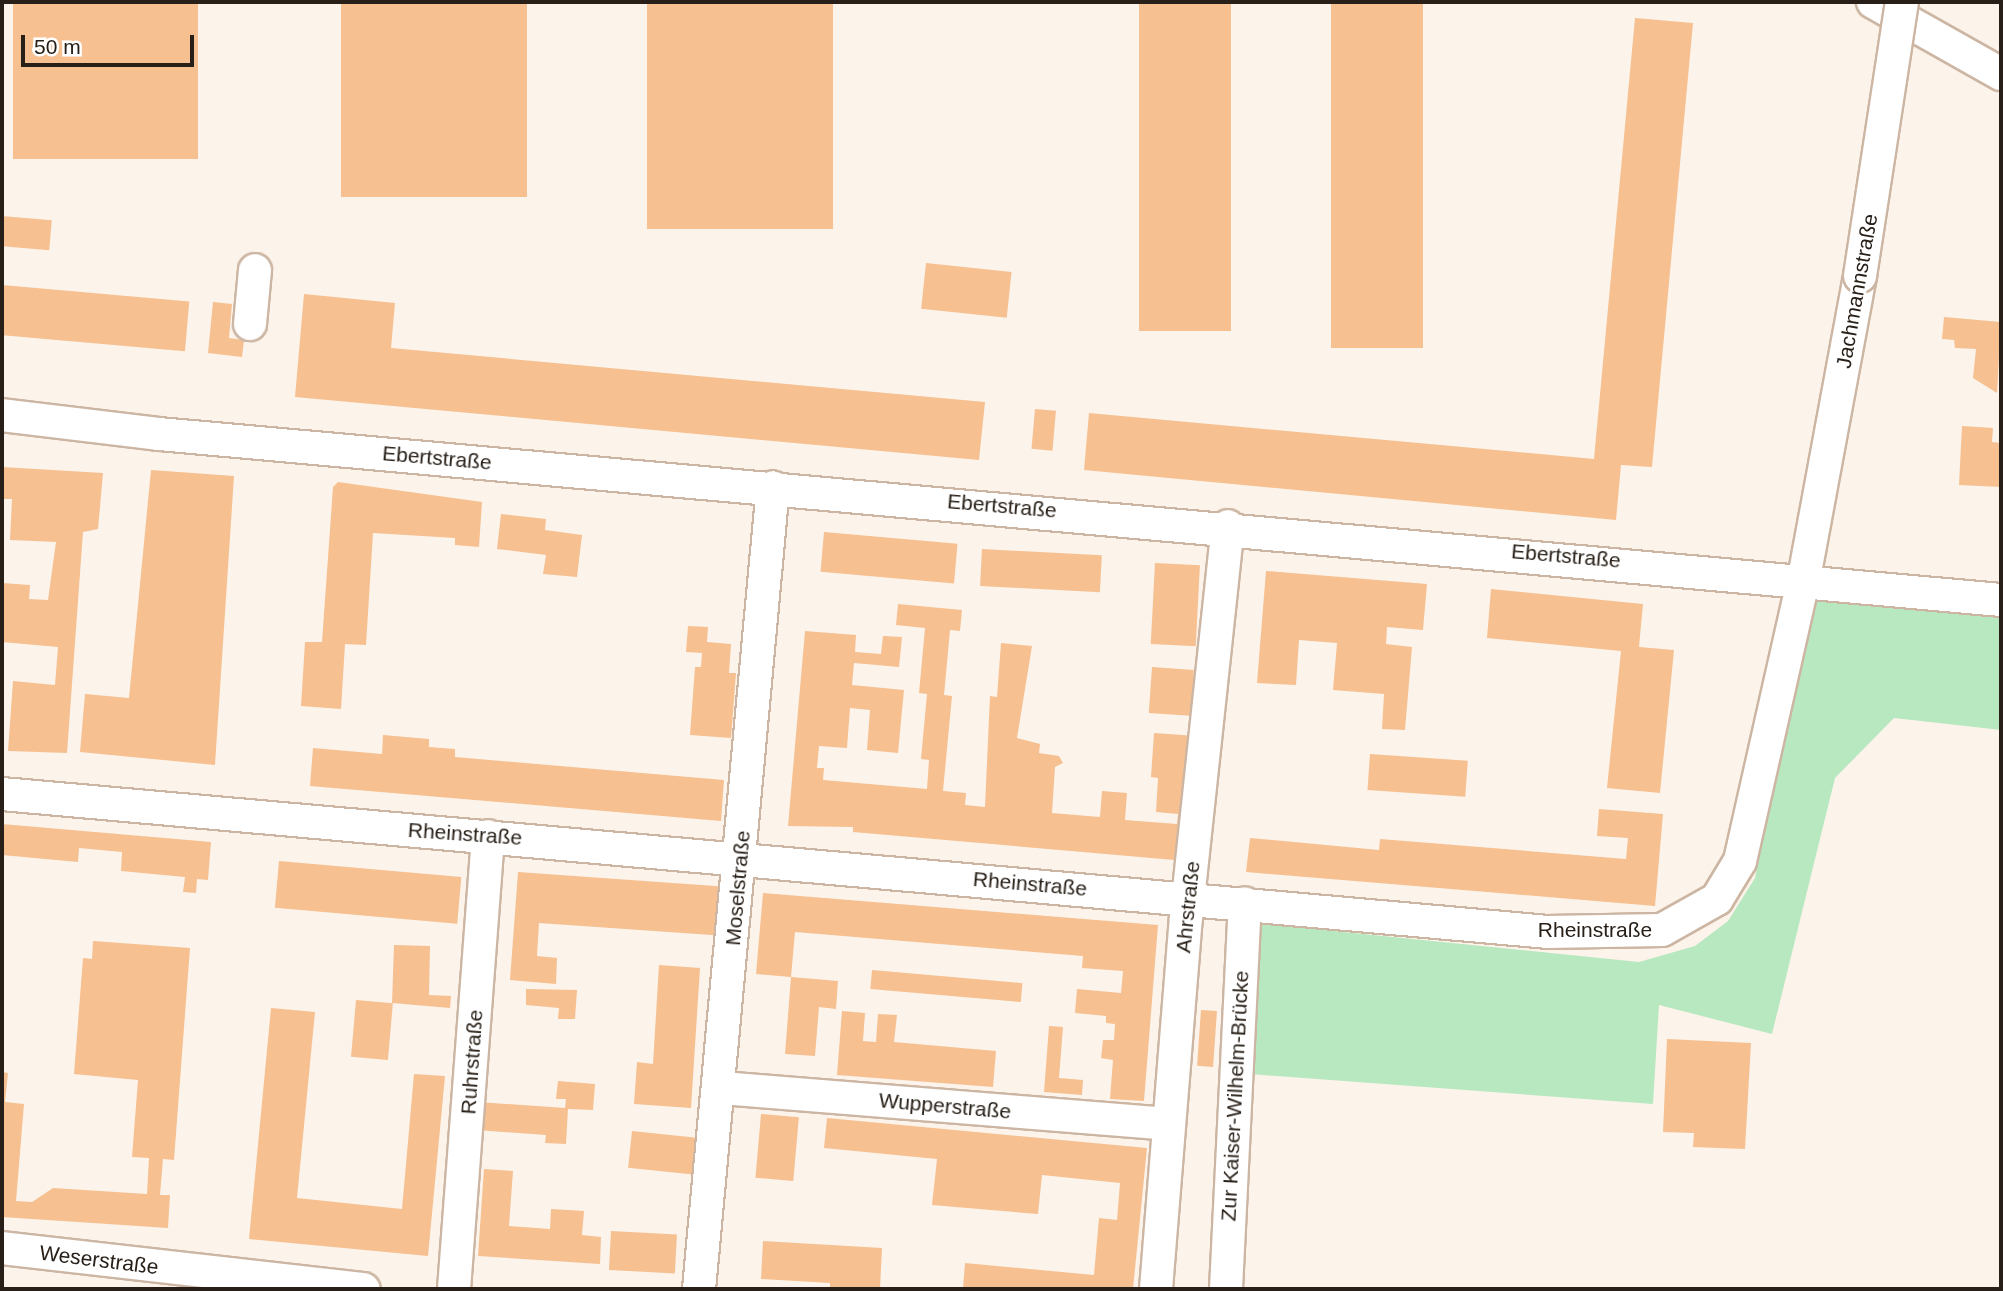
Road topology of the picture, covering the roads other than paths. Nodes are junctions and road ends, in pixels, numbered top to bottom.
1 (1873, 2) edge
2 (1902, 2) edge
3 (2001, 74) edge
4 (255, 270) dead end
5 (250, 324) dead end
6 (2, 415) edge
7 (773, 487) junction
8 (1228, 526) junction
9 (1804, 578) junction
10 (2001, 600) edge
11 (2, 794) edge
12 (488, 836) junction
13 (741, 856) junction
14 (1188, 899) junction
15 (1244, 903) junction
16 (722, 1088) junction
17 (1168, 1124) junction
18 (2, 1248) edge
19 (364, 1289) edge
20 (454, 1289) edge
21 (699, 1289) edge
22 (1156, 1289) edge
23 (1226, 1289) edge

1 - 3 street
2 - 9 street, Jachmannstraße, bridge
4 - 5 street
6 - 7 street, Ebertstraße
7 - 8 street, Ebertstraße
7 - 13 street, Moselstraße
8 - 9 street, Ebertstraße
8 - 14 street, Ahrstraße
9 - 10 street, Ebertstraße
9 - 15 street, Rheinstraße
11 - 12 street, Rheinstraße
12 - 13 street, Rheinstraße
12 - 20 street, Ruhrstraße
13 - 14 street, Rheinstraße
13 - 16 street, Moselstraße
14 - 15 street, Rheinstraße
14 - 17 street, Ahrstraße
15 - 23 street, Zur Kaiser-Wilhelm-Brücke
16 - 17 street, Wupperstraße
16 - 21 street, Moselstraße
17 - 22 street, Ahrstraße
18 - 19 street, Weserstraße

